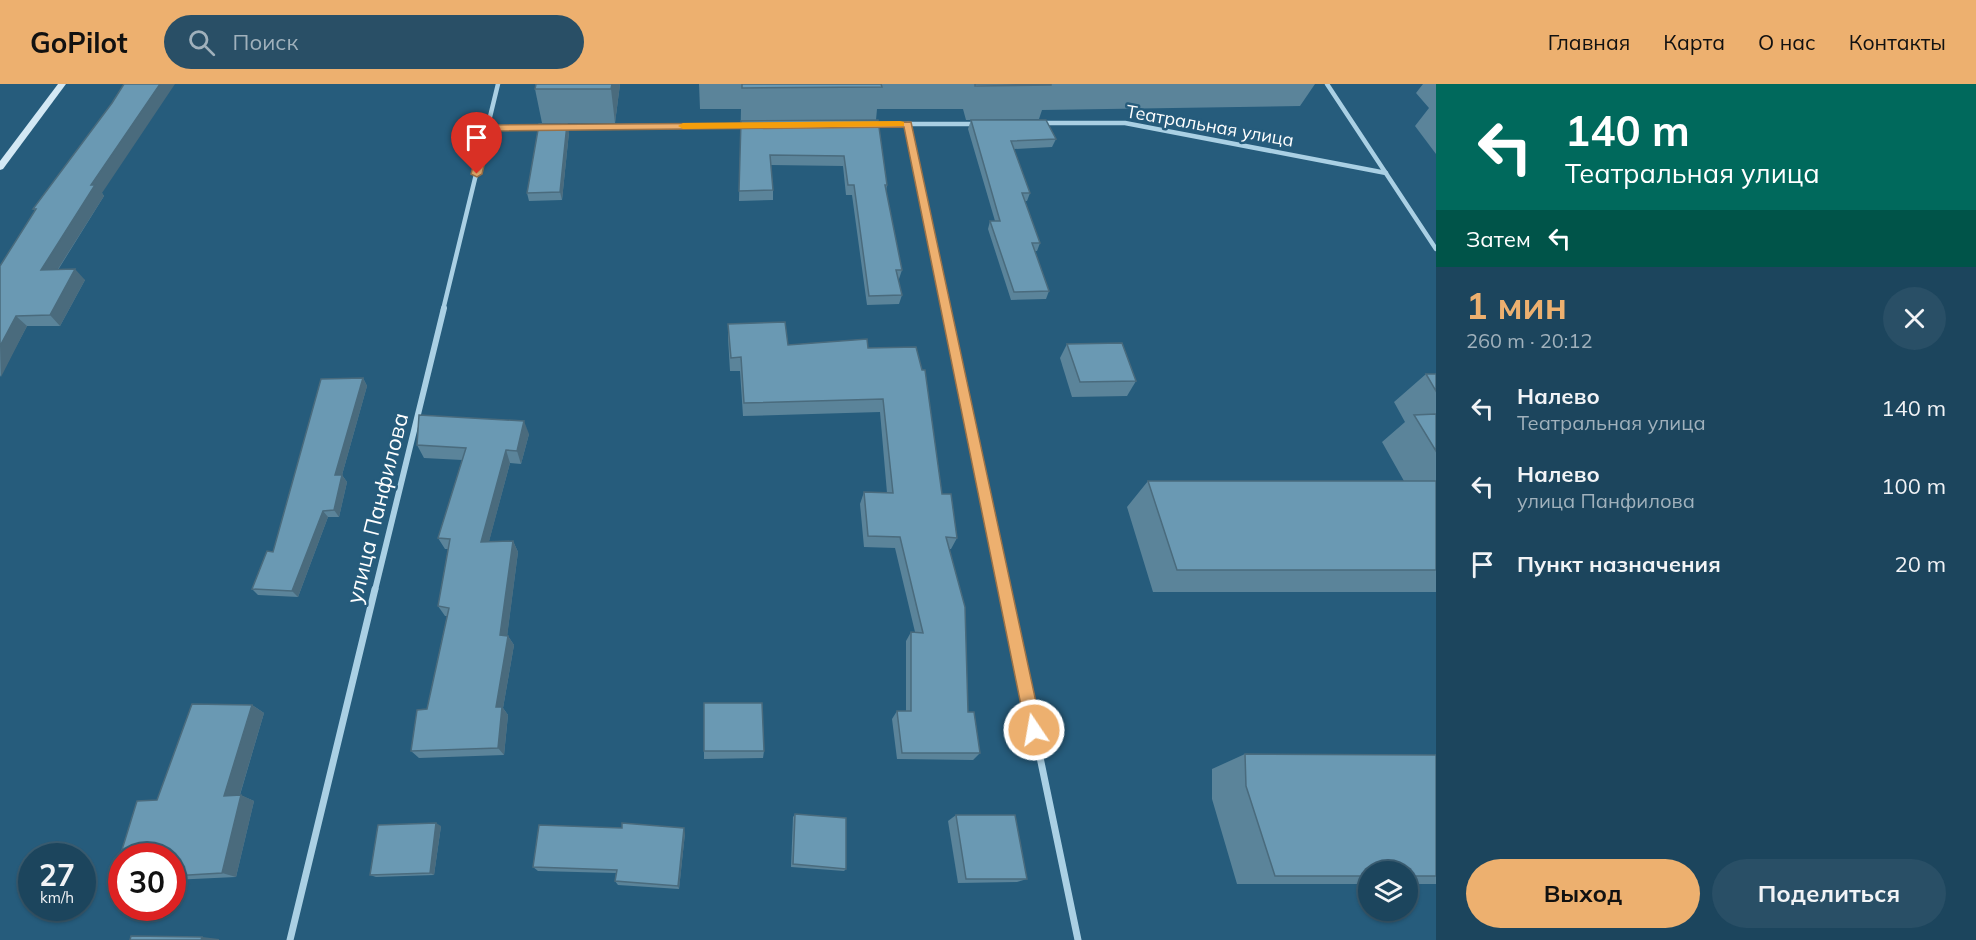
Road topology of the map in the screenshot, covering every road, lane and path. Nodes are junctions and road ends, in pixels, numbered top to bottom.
1 (62, 84) edge
2 (498, 84) edge
3 (1327, 84) edge
4 (988, 123) edge
5 (1034, 123) edge
6 (861, 124) edge
7 (908, 124) junction
8 (756, 125) edge
9 (546, 127) edge
10 (558, 127) edge
11 (488, 128) junction
12 (0, 167) edge
13 (1386, 173) junction
14 (1436, 249) edge
15 (290, 940) edge
16 (1078, 940) edge

1 - 12 street
2 - 11 street, улица Панфилова
3 - 13 street
4 - 7 street
5 - 13 street, Театральная улица
6 - 7 street
7 - 16 street
8 - 10 street
9 - 11 street
11 - 15 street, улица Панфилова
13 - 14 street

